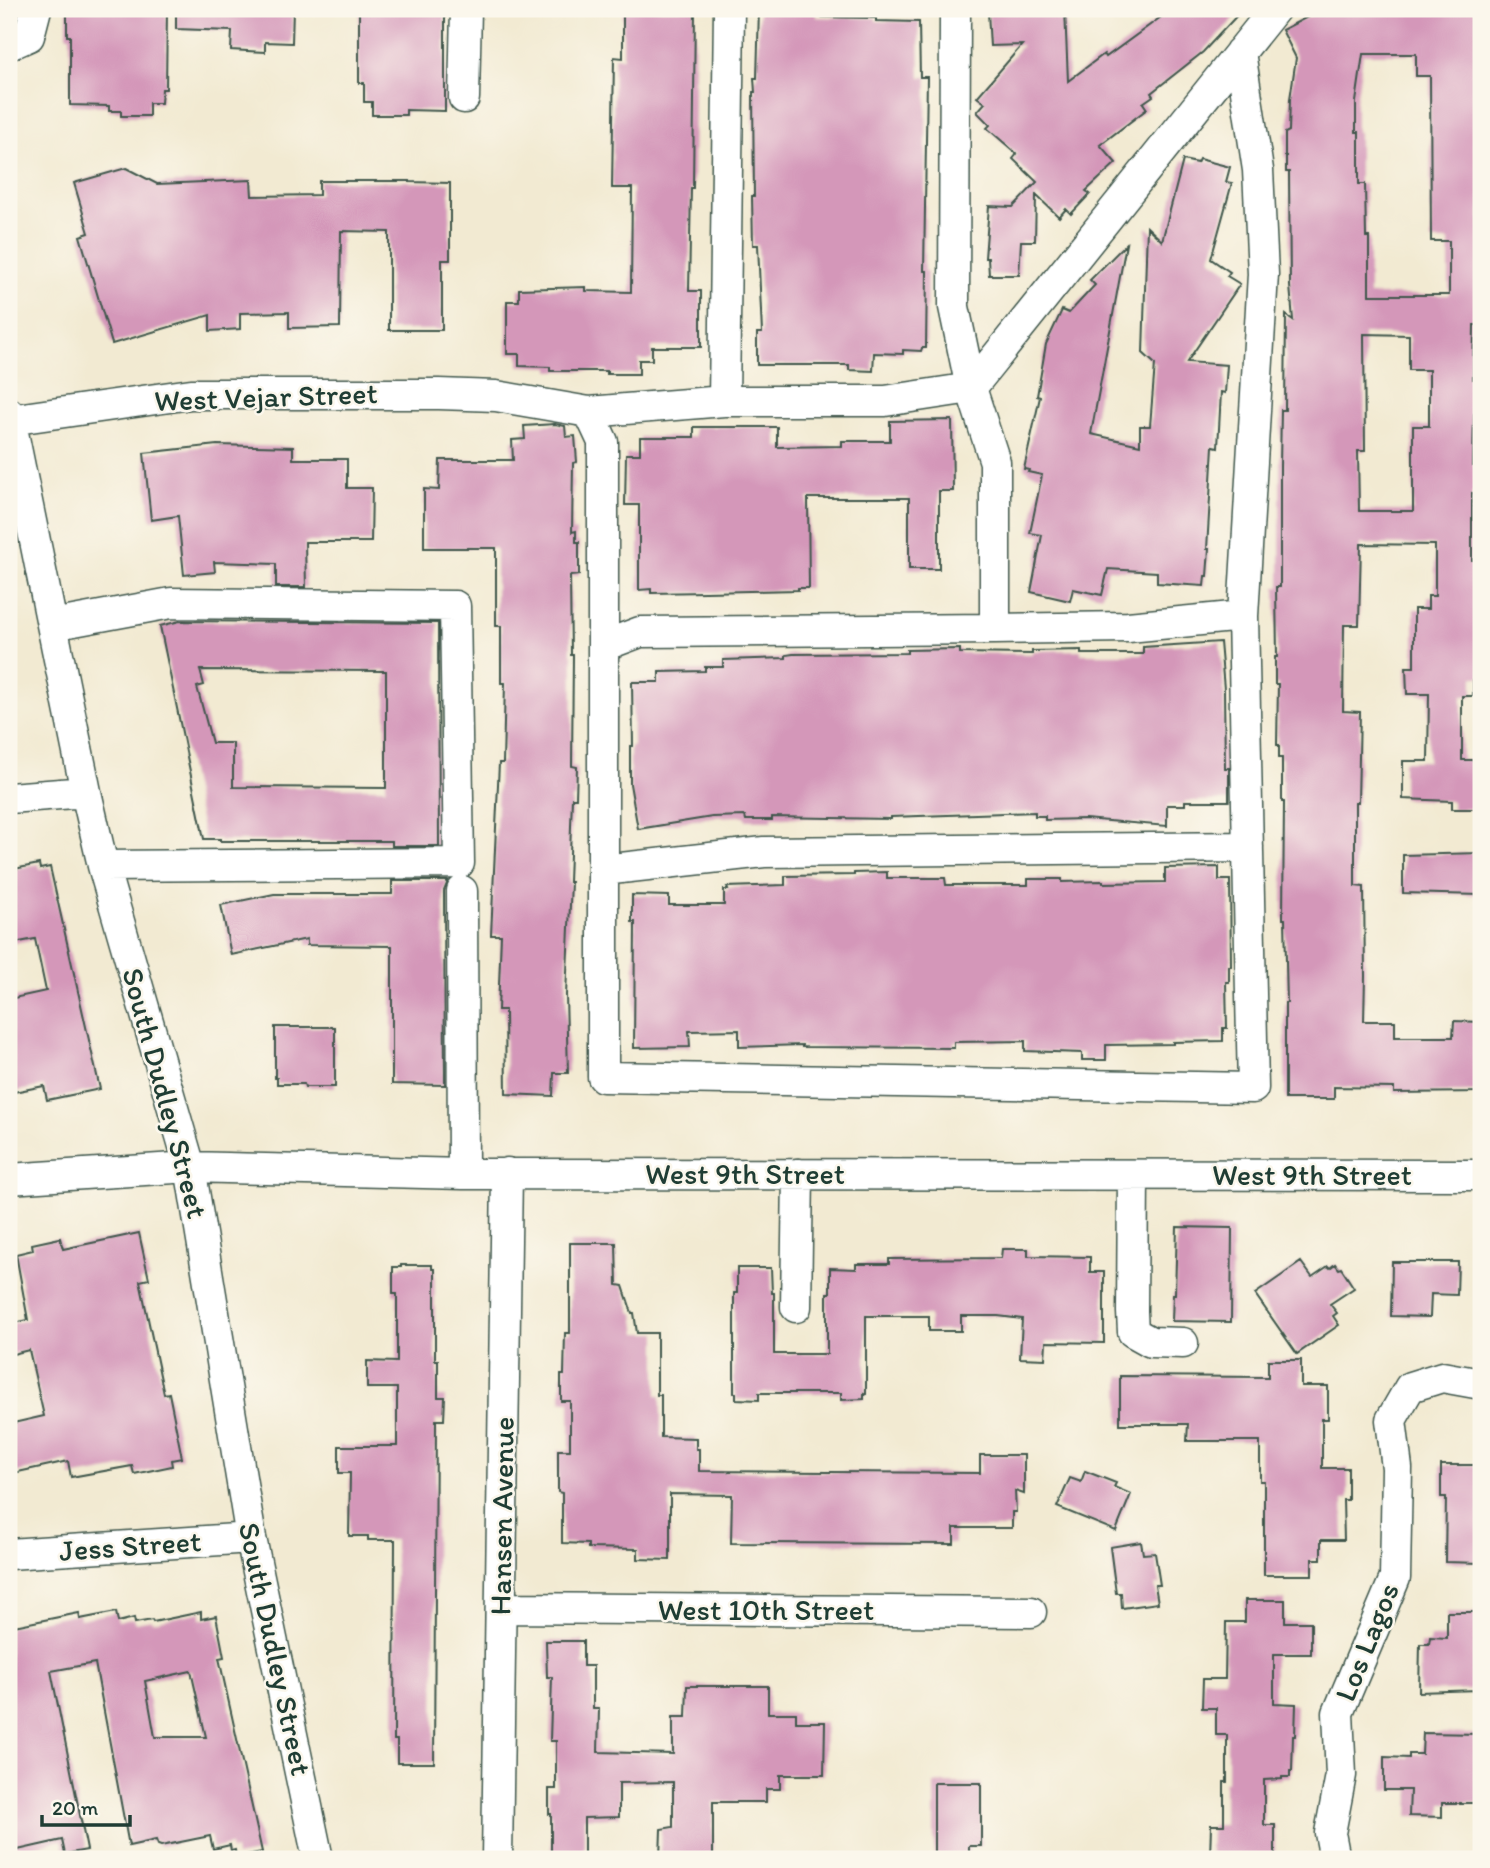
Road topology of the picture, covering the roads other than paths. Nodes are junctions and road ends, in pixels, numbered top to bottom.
1 (36, 9) edge
2 (466, 9) edge
3 (729, 9) edge
4 (955, 9) edge
5 (1265, 12) edge
6 (9, 45) edge
7 (1240, 52) junction
8 (464, 98) dead end
9 (971, 388) junction
10 (724, 401) junction
11 (589, 412) junction
12 (9, 418) edge
13 (1243, 617) junction
14 (52, 625) junction
15 (995, 629) junction
16 (603, 646) junction
17 (86, 792) junction
18 (9, 798) edge
19 (1248, 847) junction
20 (103, 866) junction
21 (603, 870) junction
22 (462, 891) dead end
23 (190, 1167) junction
24 (507, 1173) junction
25 (463, 1174) junction
26 (798, 1174) junction
27 (1133, 1175) junction
28 (1481, 1175) edge
29 (9, 1179) edge
30 (796, 1307) dead end
31 (1183, 1343) dead end
32 (1481, 1384) edge
33 (251, 1538) junction
34 (9, 1554) edge
35 (500, 1608) junction
36 (1031, 1612) dead end
37 (318, 1859) edge
38 (497, 1859) edge
39 (1335, 1859) edge

1 - 6 street
2 - 8 street
3 - 10 street
4 - 9 street
5 - 7 street
7 - 9 street
7 - 13 street
9 - 10 street, West Vejar Street
9 - 15 street
10 - 11 street, West Vejar Street
11 - 12 street, West Vejar Street
11 - 16 street
12 - 14 street, South Dudley Street
13 - 15 street
13 - 19 street
14 - 17 street, South Dudley Street
14 - 20 street
15 - 16 street
16 - 21 street
17 - 18 street
17 - 20 street, South Dudley Street
19 - 21 street
19 - 21 street
20 - 23 street, South Dudley Street
22 - 25 street
23 - 25 street, West 9th Street
23 - 29 street, West 9th Street
23 - 33 street, South Dudley Street
24 - 25 street, West 9th Street
24 - 26 street, West 9th Street
24 - 35 street, Hansen Avenue
26 - 27 street, West 9th Street
26 - 30 street
27 - 28 street, West 9th Street
27 - 31 street
32 - 39 street, Los Lagos
33 - 34 street, Jess Street
33 - 37 street, South Dudley Street
35 - 36 street, West 10th Street
35 - 38 street, Hansen Avenue

